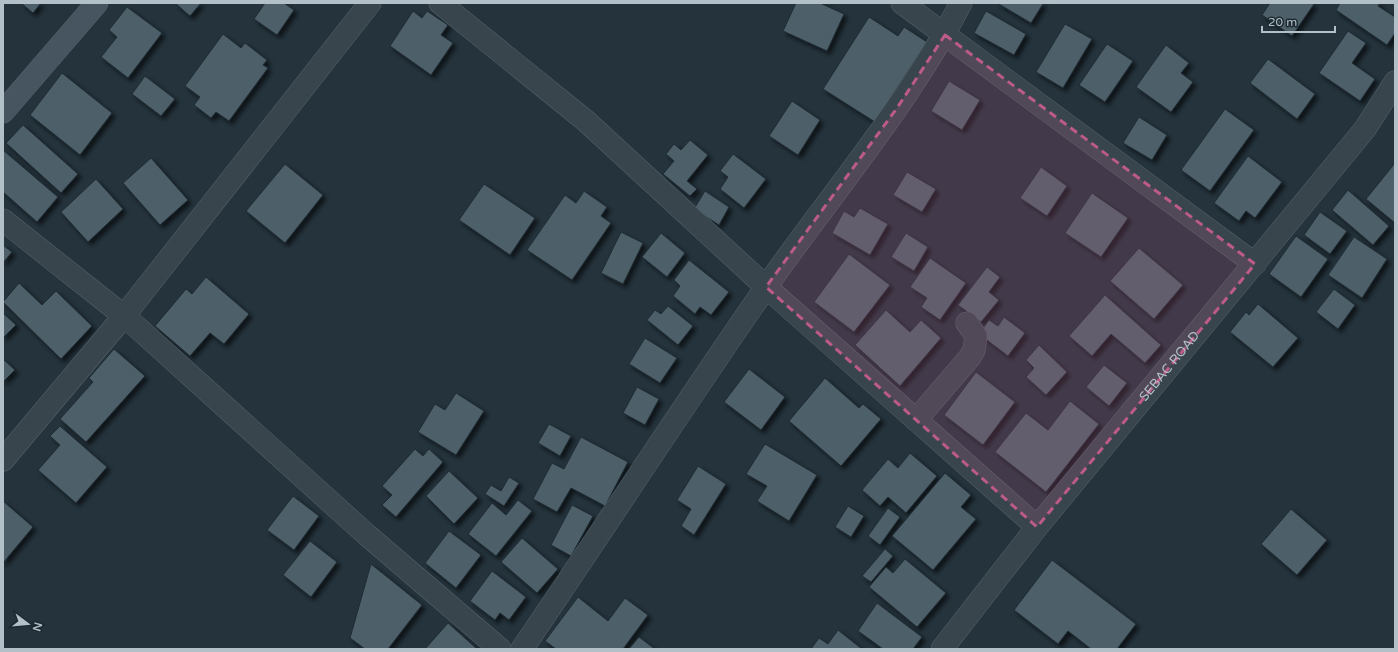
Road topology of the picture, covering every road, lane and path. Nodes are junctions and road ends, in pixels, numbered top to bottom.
1 (98, 3) edge
2 (370, 3) edge
3 (440, 3) edge
4 (902, 3) edge
5 (961, 3) edge
6 (945, 35) junction
7 (1395, 82) edge
8 (3, 112) edge
9 (3, 220) edge
10 (1255, 264) junction
11 (766, 287) junction
12 (124, 316) junction
13 (967, 322) dead end
14 (916, 420) junction
15 (3, 460) edge
16 (1037, 527) junction
17 (500, 649) edge
18 (522, 649) edge
19 (942, 649) edge

1 - 8 street
2 - 12 street
3 - 11 street
4 - 6 street
5 - 6 street
6 - 10 street
6 - 11 street
7 - 10 street, SEBAC ROAD
9 - 12 street
10 - 16 street, SEBAC ROAD
11 - 14 street
11 - 18 street
12 - 15 street
12 - 17 street
13 - 14 street
14 - 16 street
16 - 19 street, SEBAC ROAD

